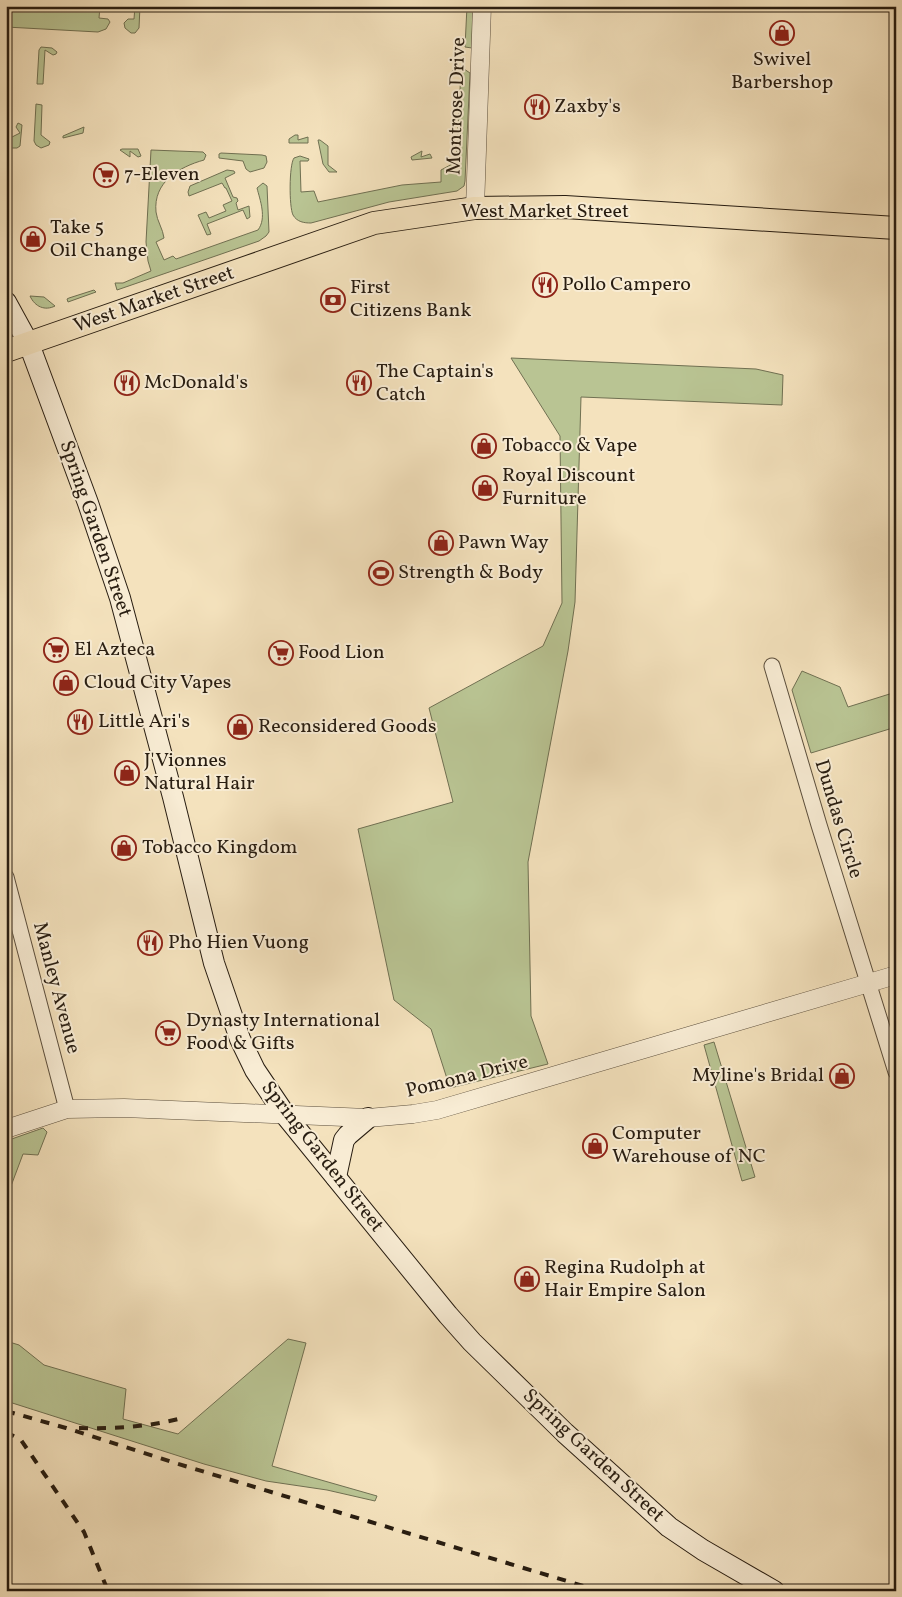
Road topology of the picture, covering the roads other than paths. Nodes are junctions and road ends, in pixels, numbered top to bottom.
1 (482, 6) edge
2 (475, 208) junction
3 (896, 228) edge
4 (6, 302) edge
5 (29, 344) junction
6 (6, 351) edge
7 (772, 666) dead end
8 (6, 876) edge
9 (896, 975) edge
10 (869, 983) junction
11 (896, 1072) edge
12 (67, 1110) junction
13 (286, 1116) junction
14 (368, 1118) junction
15 (6, 1129) edge
16 (336, 1177) junction
17 (774, 1591) edge

1 - 2 street, Montrose Drive
2 - 3 main road, West Market Street
2 - 5 main road, West Market Street
4 - 5 main road, Spring Garden Street
5 - 6 main road, West Market Street
5 - 13 main road, Spring Garden Street
7 - 10 street, Dundas Circle
8 - 12 street, Manley Avenue
9 - 10 street, Pomona Drive
10 - 11 street, Dundas Circle
10 - 14 street, Pomona Drive
12 - 13 street, Pomona Drive
12 - 15 street, Pomona Drive
13 - 14 street, Pomona Drive
13 - 16 main road, Spring Garden Street
14 - 16 main road
16 - 17 main road, Spring Garden Street

